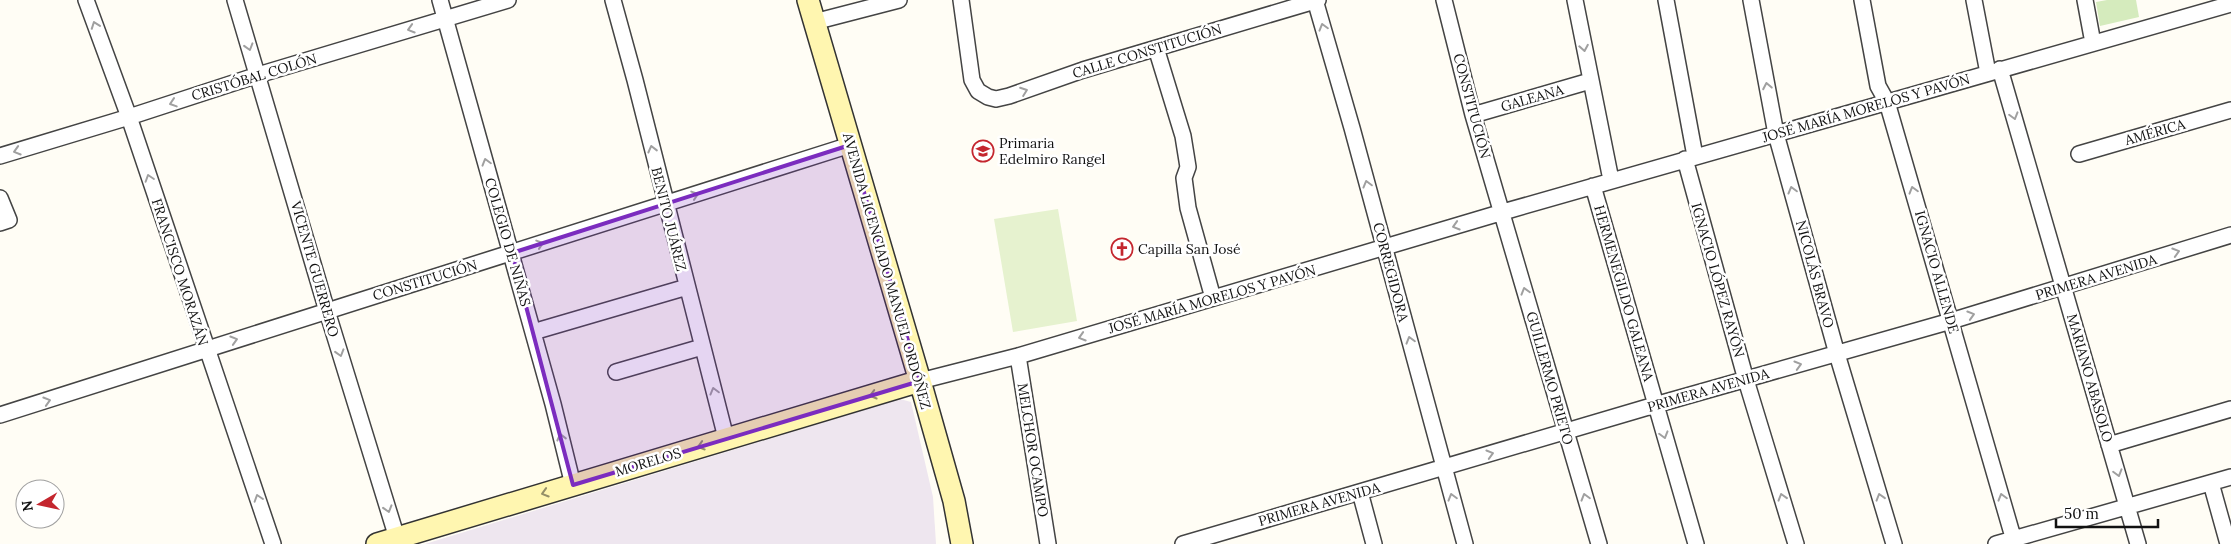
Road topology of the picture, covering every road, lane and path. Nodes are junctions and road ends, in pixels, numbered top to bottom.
1 (86, 0) edge
2 (235, 0) edge
3 (440, 0) edge
4 (508, 0) edge
5 (613, 0) edge
6 (808, 0) edge
7 (899, 0) edge
8 (961, 0) edge
9 (1316, 0) edge
10 (1444, 0) edge
11 (1575, 0) edge
12 (1666, 0) edge
13 (1751, 0) edge
14 (1862, 0) edge
15 (1974, 0) edge
16 (2085, 0) edge
17 (2231, 5) edge
18 (2195, 7) edge
19 (445, 19) junction
20 (814, 22) junction
21 (2093, 43) junction
22 (1156, 48) junction
23 (1994, 71) junction
24 (258, 75) junction
25 (1590, 81) junction
26 (1887, 102) junction
27 (2231, 110) edge
28 (1474, 115) junction
29 (129, 117) junction
30 (1776, 134) junction
31 (850, 145) junction
32 (2080, 154) dead end
33 (0, 156) edge
34 (1690, 158) junction
35 (1611, 180) junction
36 (1593, 186) junction
37 (0, 198) edge
38 (665, 204) junction
39 (1503, 212) junction
40 (5, 221) edge
41 (2231, 235) edge
42 (1384, 248) junction
43 (512, 253) junction
44 (687, 287) junction
45 (2063, 288) junction
46 (1213, 298) junction
47 (327, 311) junction
48 (1951, 321) junction
49 (533, 332) junction
50 (702, 347) junction
51 (206, 348) junction
52 (1837, 354) junction
53 (1018, 356) junction
54 (616, 372) dead end
55 (1746, 380) junction
56 (920, 381) junction
57 (1655, 405) junction
58 (2231, 409) edge
59 (0, 415) edge
60 (1566, 432) junction
61 (726, 438) junction
62 (2109, 444) junction
63 (1444, 468) junction
64 (2231, 477) edge
65 (2211, 483) junction
66 (573, 485) junction
67 (1360, 492) junction
68 (2127, 506) junction
69 (397, 538) junction
70 (1223, 538) edge
71 (2015, 542) edge
72 (273, 544) edge
73 (377, 544) edge
74 (962, 544) edge
75 (1048, 544) edge
76 (1183, 544) edge
77 (1374, 544) edge
78 (1466, 544) edge
79 (1599, 544) edge
80 (1696, 544) edge
81 (1796, 544) edge
82 (1894, 544) edge
83 (1996, 544) edge
84 (2138, 544) edge
85 (2228, 544) edge

29 -> 1 street, FRANCISCO MORAZÁN
2 -> 24 street, VICENTE GUERRERO
3 - 19 street, COLEGIO DE NIÑAS
4 - 19 street, CRISTÓBAL COLÓN
38 -> 5 street, BENITO JUÁREZ
6 - 20 street, AVENIDA LICENCIADO MANUEL ORDÓÑEZ
7 - 20 street
8 -> 22 street, CALLE CONSTITUCIÓN
9 - 22 street, CALLE CONSTITUCIÓN
42 -> 9 street, CORREGIDORA
10 - 28 street, CONSTITUCIÓN
11 -> 25 street
12 - 34 street, IGNACIO LÓPEZ RAYÓN
30 -> 13 street, NICOLÁS BRAVO
14 - 26 street, IGNACIO ALLENDE
15 - 23 street, MARIANO ABASOLO
16 - 21 street
17 - 18 street, JOSÉ MARÍA MORELOS Y PAVÓN
18 - 21 street, JOSÉ MARÍA MORELOS Y PAVÓN
19 -> 24 street, CRISTÓBAL COLÓN
43 -> 19 street, COLEGIO DE NIÑAS
20 - 31 street, AVENIDA LICENCIADO MANUEL ORDÓÑEZ
21 - 23 street, JOSÉ MARÍA MORELOS Y PAVÓN
22 - 46 street
23 - 26 street, JOSÉ MARÍA MORELOS Y PAVÓN
23 -> 45 street, MARIANO ABASOLO
24 -> 29 street, CRISTÓBAL COLÓN
24 - 47 street, VICENTE GUERRERO
25 - 28 street, GALEANA
25 - 35 street
26 - 30 street, JOSÉ MARÍA MORELOS Y PAVÓN
48 -> 26 street, IGNACIO ALLENDE
27 - 32 street, AMÉRICA
28 - 39 street, CONSTITUCIÓN
29 -> 33 street, CRISTÓBAL COLÓN
51 -> 29 street, FRANCISCO MORAZÁN
30 - 34 street, JOSÉ MARÍA MORELOS Y PAVÓN
52 -> 30 street, NICOLÁS BRAVO
38 -> 31 street, CONSTITUCIÓN
31 - 56 street, AVENIDA LICENCIADO MANUEL ORDÓÑEZ
34 - 35 street, JOSÉ MARÍA MORELOS Y PAVÓN
34 - 55 street, IGNACIO LÓPEZ RAYÓN
35 - 36 street, JOSÉ MARÍA MORELOS Y PAVÓN
36 - 39 street, JOSÉ MARÍA MORELOS Y PAVÓN
36 - 57 street, HERMENEGILDO GALEANA
37 - 40 street
43 -> 38 street, CONSTITUCIÓN
38 - 44 street, BENITO JUÁREZ
39 -> 42 street, JOSÉ MARÍA MORELOS Y PAVÓN
60 -> 39 street, GUILLERMO PRIETO
45 -> 41 street, PRIMERA AVENIDA
42 - 46 street, JOSÉ MARÍA MORELOS Y PAVÓN
63 -> 42 street, CORREGIDORA
43 - 47 street, CONSTITUCIÓN
43 - 49 street, COLEGIO DE NIÑAS
44 - 49 street
44 - 50 street, BENITO JUÁREZ
48 -> 45 street, PRIMERA AVENIDA
45 - 62 street, MARIANO ABASOLO
46 -> 53 street, JOSÉ MARÍA MORELOS Y PAVÓN
51 -> 47 street, CONSTITUCIÓN
47 -> 69 street, VICENTE GUERRERO
48 - 52 street, PRIMERA AVENIDA
71 -> 48 street, IGNACIO ALLENDE
66 -> 49 street, COLEGIO DE NIÑAS
50 - 54 street
61 -> 50 street, BENITO JUÁREZ
59 -> 51 street, CONSTITUCIÓN
72 -> 51 street, FRANCISCO MORAZÁN
55 -> 52 street, PRIMERA AVENIDA
82 -> 52 street, NICOLÁS BRAVO
53 - 56 street, JOSÉ MARÍA MORELOS Y PAVÓN
53 - 75 street, MELCHOR OCAMPO
55 - 57 street, PRIMERA AVENIDA
81 -> 55 street, IGNACIO LÓPEZ RAYÓN
56 -> 61 street, MORELOS
56 - 74 street, AVENIDA LICENCIADO MANUEL ORDÓÑEZ
57 - 60 street, PRIMERA AVENIDA
57 -> 80 street, HERMENEGILDO GALEANA
58 - 62 street
63 -> 60 street, PRIMERA AVENIDA
79 -> 60 street, GUILLERMO PRIETO
61 -> 66 street, MORELOS
62 -> 68 street, MARIANO ABASOLO
63 - 67 street, PRIMERA AVENIDA
78 -> 63 street, CORREGIDORA
64 - 65 street
65 - 68 street
65 - 85 street
66 -> 69 street, MORELOS
67 - 70 street, PRIMERA AVENIDA
67 - 77 street
68 - 71 street
68 - 84 street, MARIANO ABASOLO
69 - 73 street, MORELOS
70 - 76 street, PRIMERA AVENIDA
71 - 83 street

